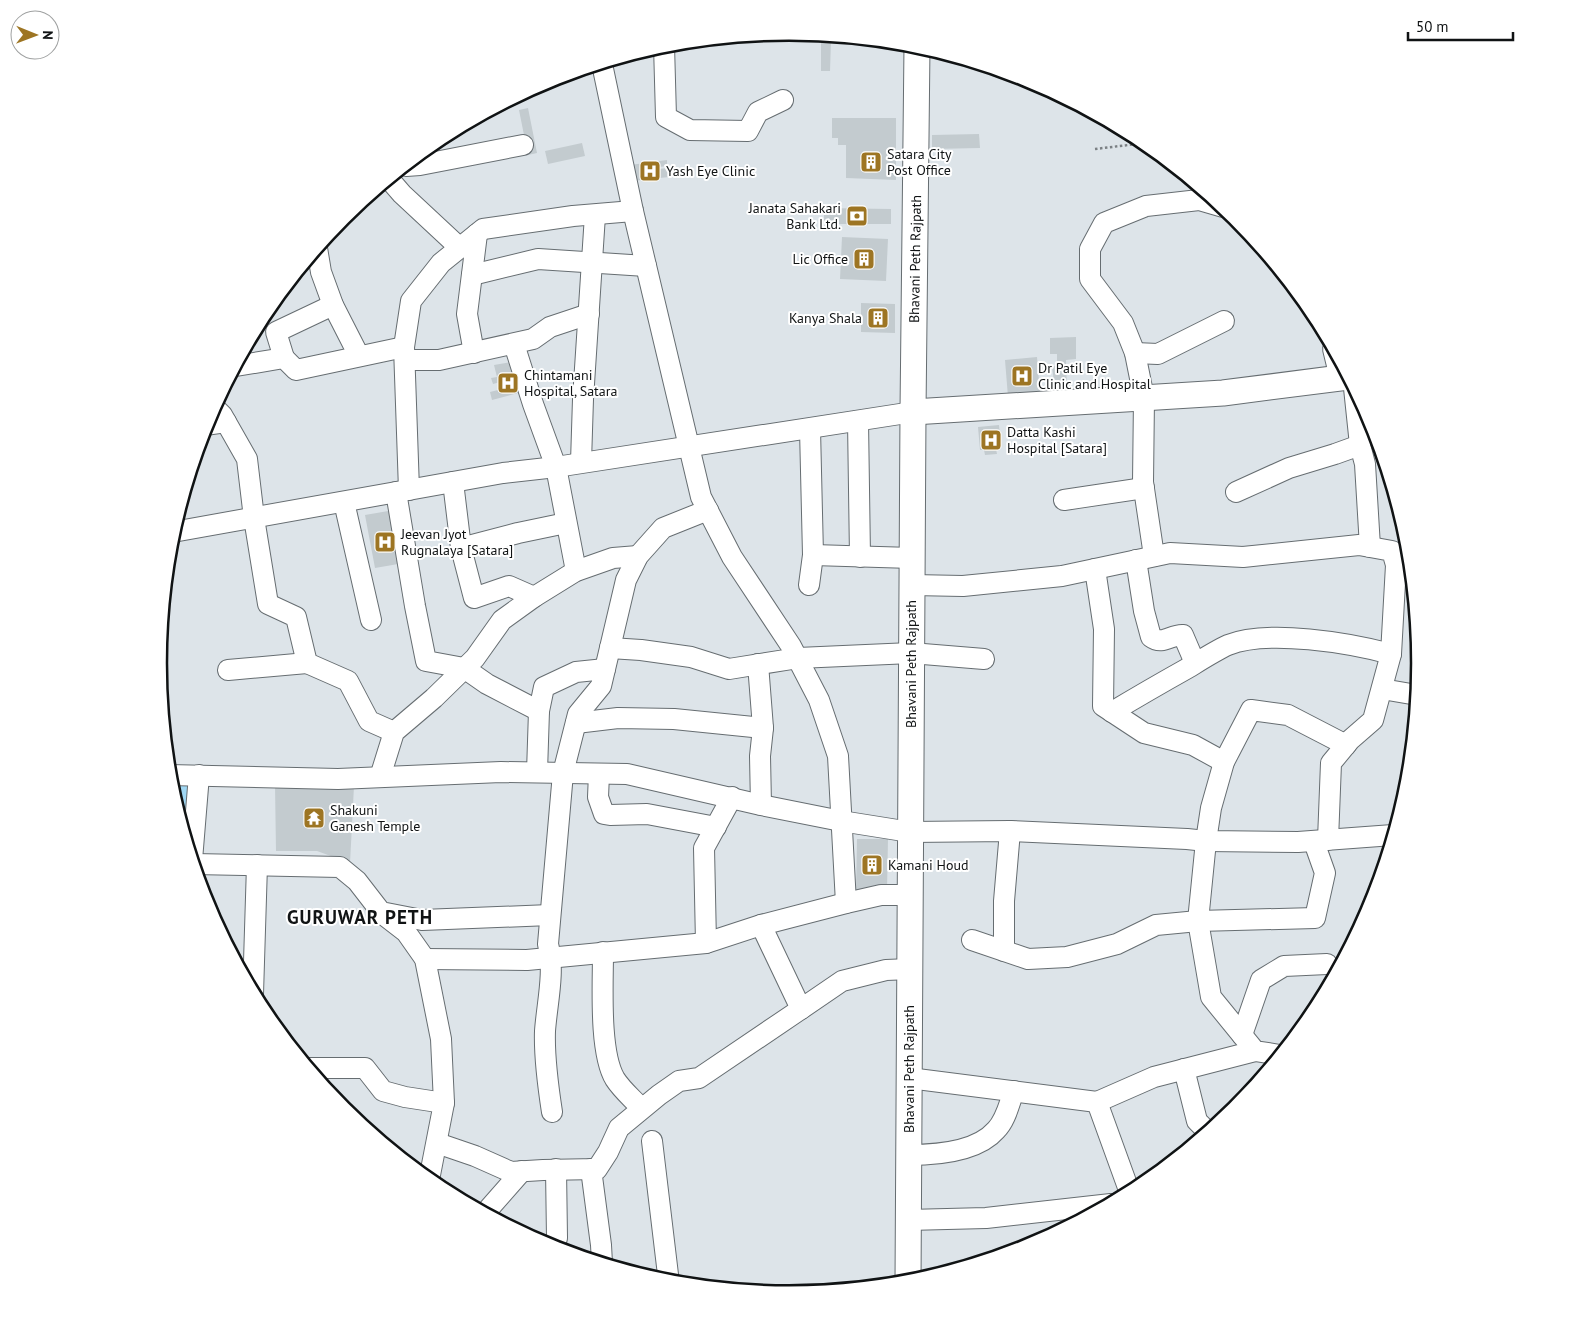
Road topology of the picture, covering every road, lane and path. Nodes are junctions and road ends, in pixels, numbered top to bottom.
1 (664, 54) edge
2 (917, 55) edge
3 (603, 70) edge
4 (783, 100) dead end
5 (1132, 144) edge
6 (523, 145) dead end
7 (1095, 149) dead end
8 (418, 164) edge
9 (393, 184) edge
10 (1205, 202) edge
11 (633, 211) junction
12 (595, 215) junction
13 (477, 234) junction
14 (460, 248) junction
15 (318, 256) edge
16 (592, 263) junction
17 (646, 266) junction
18 (472, 275) junction
19 (334, 305) junction
20 (589, 314) junction
21 (1224, 321) dead end
22 (514, 344) junction
23 (474, 353) junction
24 (1135, 353) junction
25 (404, 354) junction
26 (359, 356) junction
27 (284, 358) junction
28 (243, 365) edge
29 (1344, 382) edge
30 (1349, 393) edge
31 (1144, 398) junction
32 (913, 412) junction
33 (220, 414) edge
34 (858, 421) junction
35 (810, 428) junction
36 (1360, 445) junction
37 (689, 446) junction
38 (581, 462) junction
39 (556, 467) junction
40 (453, 482) junction
41 (1144, 488) junction
42 (403, 491) junction
43 (1236, 492) dead end
44 (1064, 500) dead end
45 (344, 502) junction
46 (708, 510) junction
47 (254, 518) junction
48 (566, 522) junction
49 (182, 530) edge
50 (1370, 547) junction
51 (461, 548) junction
52 (638, 556) junction
53 (813, 556) junction
54 (860, 556) junction
55 (912, 558) junction
56 (1145, 558) junction
57 (1403, 567) edge
58 (1094, 569) junction
59 (1404, 569) edge
60 (576, 571) junction
61 (809, 585) dead end
62 (912, 585) junction
63 (534, 597) junction
64 (371, 620) dead end
65 (610, 648) junction
66 (911, 652) junction
67 (1391, 654) junction
68 (798, 658) junction
69 (984, 659) dead end
70 (307, 663) junction
71 (1195, 663) junction
72 (758, 664) junction
73 (464, 668) junction
74 (605, 669) junction
75 (228, 670) dead end
76 (1382, 689) junction
77 (1410, 694) edge
78 (539, 710) junction
79 (1112, 712) junction
80 (576, 723) junction
81 (762, 728) junction
82 (394, 732) junction
83 (1346, 744) junction
84 (1224, 762) junction
85 (537, 772) junction
86 (563, 773) junction
87 (599, 774) junction
88 (177, 775) edge
89 (199, 775) junction
90 (380, 777) junction
91 (732, 797) junction
92 (761, 805) junction
93 (840, 821) junction
94 (716, 827) junction
95 (1010, 831) junction
96 (910, 832) junction
97 (1387, 836) edge
98 (1321, 841) junction
99 (1206, 842) junction
100 (193, 843) edge
101 (200, 864) edge
102 (257, 865) junction
103 (910, 895) junction
104 (846, 902) junction
105 (381, 912) junction
106 (550, 915) junction
107 (1198, 921) junction
108 (761, 925) junction
109 (972, 940) dead end
110 (706, 943) junction
111 (1004, 951) junction
112 (603, 952) junction
113 (551, 957) junction
114 (426, 960) junction
115 (1326, 964) dead end
116 (910, 970) junction
117 (254, 982) edge
118 (801, 1008) junction
119 (1242, 1035) junction
120 (1255, 1051) junction
121 (1273, 1054) edge
122 (316, 1068) edge
123 (1184, 1069) junction
124 (909, 1078) junction
125 (1014, 1091) junction
126 (1097, 1102) junction
127 (444, 1103) junction
128 (642, 1108) junction
129 (552, 1112) dead end
130 (1203, 1127) edge
131 (652, 1141) dead end
132 (436, 1142) junction
133 (908, 1156) junction
134 (427, 1169) edge
135 (591, 1169) junction
136 (556, 1170) junction
137 (522, 1171) junction
138 (1127, 1186) edge
139 (1093, 1206) edge
140 (489, 1208) edge
141 (908, 1220) junction
142 (556, 1240) edge
143 (602, 1257) edge
144 (668, 1274) edge
145 (908, 1274) edge

1 - 4 street
2 - 32 main road, Bhavani Peth Rajpath
3 - 11 street
5 - 7 path
6 - 8 street
9 - 14 street
10 - 24 street
11 - 12 street
11 - 17 street
12 - 13 street
12 - 16 street
13 - 14 street
13 - 18 street
14 - 25 street
15 - 19 street
16 - 17 street
16 - 18 street
16 - 20 street
17 - 37 street
18 - 23 street
19 - 26 street
19 - 27 street
20 - 22 street
20 - 38 street
21 - 24 street
22 - 23 street
22 - 39 street
23 - 25 street
24 - 31 street
25 - 26 street
25 - 42 street
26 - 27 street
27 - 28 street
29 - 31 main road
30 - 36 street
31 - 32 main road
31 - 41 street
32 - 34 street
32 - 55 main road, Bhavani Peth Rajpath
33 - 47 street
34 - 35 street
34 - 54 street
35 - 37 street
35 - 53 street
36 - 43 street
36 - 50 street
37 - 38 street
37 - 46 street
38 - 39 street
39 - 40 street
39 - 48 street
40 - 42 street
40 - 51 street
41 - 44 street
41 - 56 street
42 - 45 street
42 - 73 street
45 - 47 street
45 - 64 street
46 - 52 street
46 - 68 street
47 - 49 street
47 - 70 street
48 - 51 street
48 - 60 street
50 - 56 street
50 - 57 street
51 - 63 street
52 - 60 street
52 - 65 street
53 - 54 street
53 - 61 street
54 - 55 street
55 - 62 main road, Bhavani Peth Rajpath
56 - 58 street
56 - 71 street
58 - 62 street
58 - 79 street
59 - 67 street
60 - 63 street
62 - 66 main road, Bhavani Peth Rajpath
63 - 73 street
65 - 72 street
65 - 74 street
66 - 68 street
66 - 69 street
66 - 96 main road, Bhavani Peth Rajpath
67 - 71 street
67 - 76 street
68 - 72 street
68 - 93 street
70 - 75 street
70 - 82 street
71 - 79 street
72 - 81 street
73 - 78 street
73 - 82 street
74 - 78 street
74 - 80 street
76 - 77 street
76 - 83 street
78 - 85 street
79 - 84 street
80 - 81 street
80 - 86 street
81 - 92 street
82 - 90 street
83 - 84 street
83 - 98 street
84 - 99 street
85 - 86 street
85 - 90 street
86 - 87 street
86 - 106 street
87 - 91 street
87 - 94 street
88 - 89 street
89 - 90 street
89 - 100 street
91 - 92 street
91 - 94 street
92 - 93 street
93 - 96 street
93 - 104 street
94 - 110 street
95 - 96 street
95 - 99 street
95 - 111 street
96 - 103 main road, Bhavani Peth Rajpath
97 - 98 street
98 - 99 street
98 - 107 street
99 - 107 street
101 - 102 street
102 - 105 street
102 - 117 street
103 - 104 street
103 - 116 main road, Bhavani Peth Rajpath
104 - 108 street
105 - 106 street
105 - 114 street
106 - 113 street
107 - 111 street
107 - 119 street
108 - 110 street
108 - 118 street
109 - 111 street
110 - 112 street
112 - 113 street
112 - 128 street
113 - 114 street
113 - 129 street
114 - 127 street
115 - 119 street
116 - 118 street
116 - 124 main road, Bhavani Peth Rajpath
118 - 128 street
119 - 120 street
120 - 121 street
120 - 123 street
122 - 127 street
123 - 126 street
123 - 130 street
124 - 125 street
124 - 133 main road, Bhavani Peth Rajpath
125 - 126 street
125 - 133 street
126 - 138 street
127 - 132 street
128 - 135 street
131 - 144 street
132 - 134 street
132 - 137 street
133 - 141 main road, Bhavani Peth Rajpath
135 - 136 street
135 - 143 street
136 - 137 street
136 - 142 street
137 - 140 street
139 - 141 street
141 - 145 main road, Bhavani Peth Rajpath

